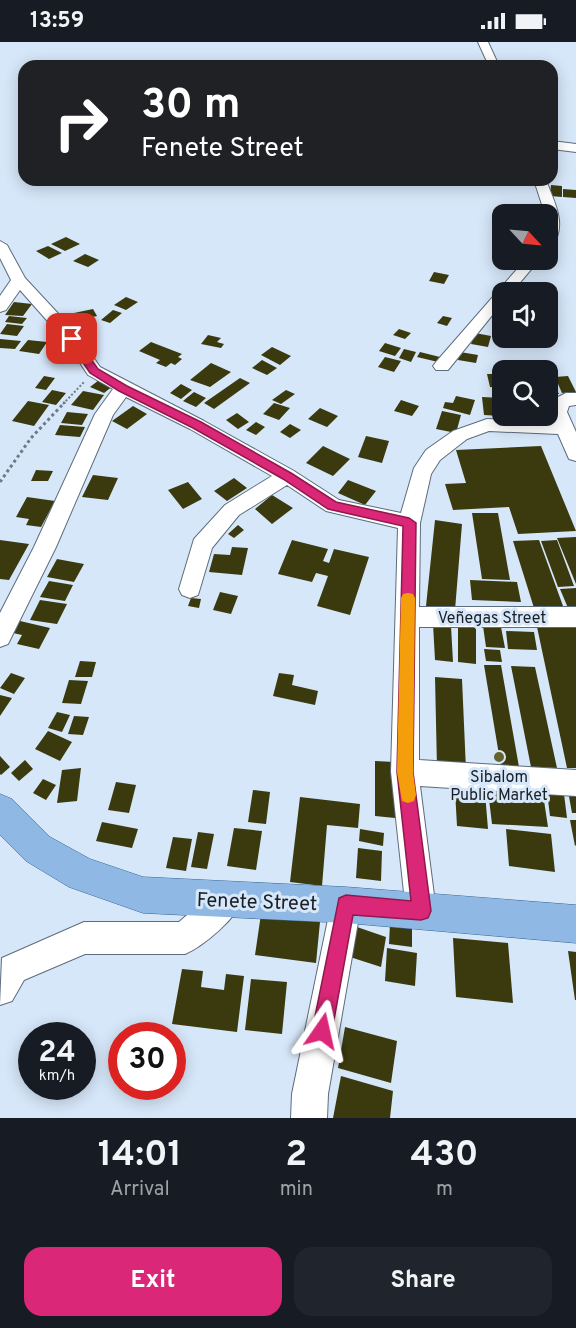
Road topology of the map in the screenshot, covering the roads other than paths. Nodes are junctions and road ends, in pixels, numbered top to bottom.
1 (483, 42) edge
2 (491, 60) edge
3 (558, 146) edge
4 (576, 148) edge
5 (542, 186) edge
6 (549, 204) edge
7 (0, 244) edge
8 (523, 270) edge
9 (0, 277) edge
10 (19, 280) junction
11 (513, 282) edge
12 (492, 306) edge
13 (0, 307) edge
14 (442, 366) dead end
15 (123, 388) junction
16 (568, 401) edge
17 (565, 428) junction
18 (576, 454) edge
19 (287, 476) junction
20 (409, 523) junction
21 (190, 589) dead end
22 (576, 616) edge
23 (408, 617) junction
24 (0, 637) edge
25 (405, 772) junction
26 (576, 783) edge
27 (0, 811) edge
28 (228, 900) junction
29 (346, 905) junction
30 (421, 911) junction
31 (576, 924) edge
32 (0, 989) edge
33 (309, 1118) edge

1 - 2 street
3 - 4 street
5 - 6 street
7 - 10 street
8 - 11 street
9 - 10 street
10 - 13 street
10 - 15 street
12 - 14 street
15 - 19 street
15 - 24 street
16 - 17 street
17 - 18 street
17 - 20 street
19 - 20 street
19 - 21 street
20 - 23 street
22 - 23 street, Veñegas Street
23 - 25 street
25 - 26 street
25 - 30 street
27 - 28 main road, Fenete Street
28 - 29 main road, Fenete Street
28 - 32 street
29 - 30 main road, Fenete Street
29 - 33 street
30 - 31 main road, Fenete Street

